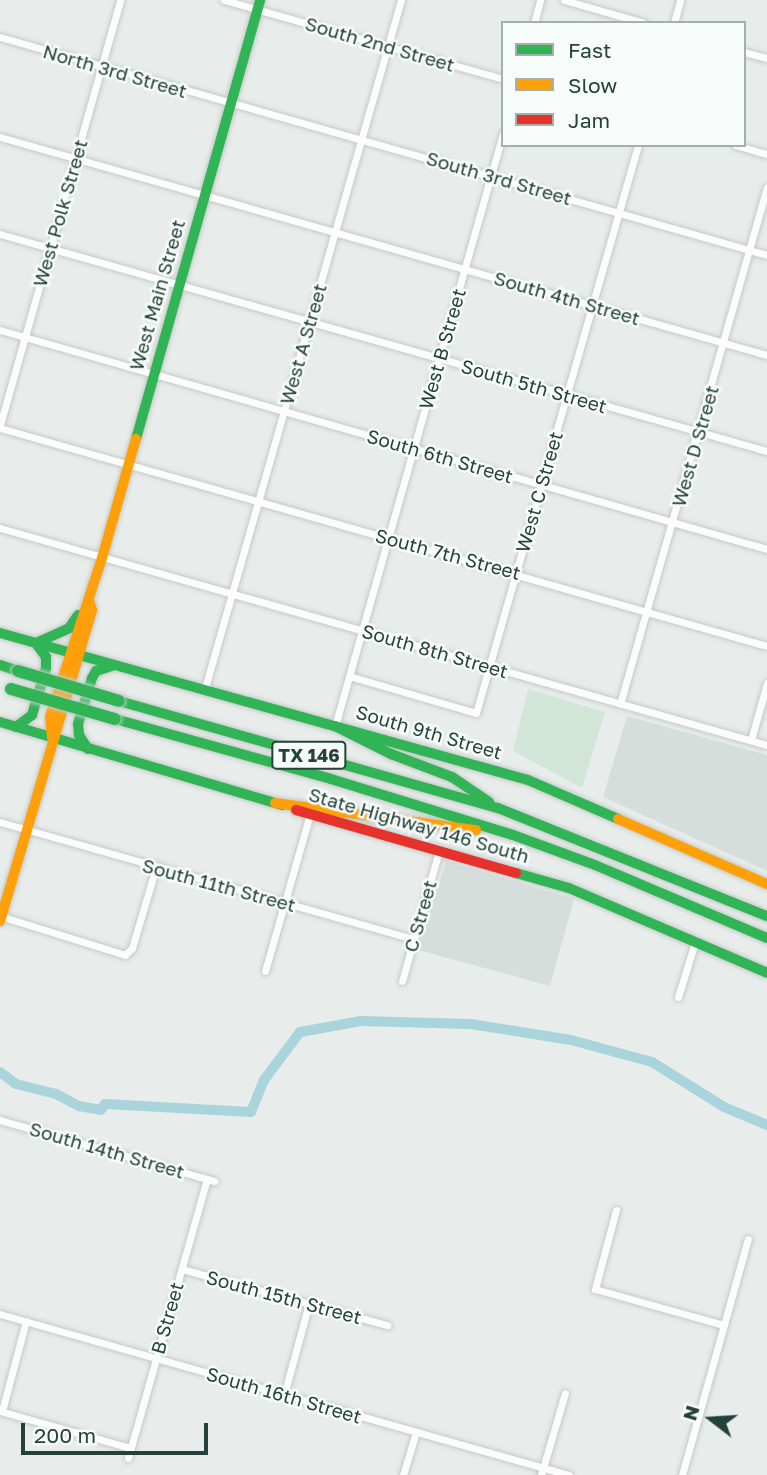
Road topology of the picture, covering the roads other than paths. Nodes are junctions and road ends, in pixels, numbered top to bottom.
1 (120, 0) edge
2 (224, 0) edge
3 (401, 0) edge
4 (540, 0) edge
5 (564, 0) edge
6 (680, 0) edge
7 (259, 5) edge
8 (535, 21) edge
9 (636, 21) edge
10 (675, 21) edge
11 (0, 37) edge
12 (388, 46) junction
13 (746, 53) edge
14 (767, 58) edge
15 (102, 66) junction
16 (501, 78) edge
17 (231, 104) junction
18 (0, 137) edge
19 (361, 139) junction
20 (501, 140) edge
21 (637, 147) edge
22 (741, 147) edge
23 (767, 155) edge
24 (76, 157) junction
25 (491, 176) junction
26 (767, 187) edge
27 (205, 195) junction
28 (619, 212) junction
29 (335, 231) junction
30 (0, 234) edge
31 (50, 248) junction
32 (750, 250) junction
33 (767, 255) edge
34 (464, 269) junction
35 (179, 285) junction
36 (593, 305) junction
37 (309, 322) junction
38 (0, 330) edge
39 (25, 337) junction
40 (724, 342) junction
41 (767, 355) edge
42 (439, 359) junction
43 (154, 374) junction
44 (567, 395) junction
45 (284, 412) junction
46 (0, 427) edge
47 (699, 432) junction
48 (414, 448) junction
49 (767, 451) edge
50 (128, 465) junction
51 (541, 484) junction
52 (259, 500) junction
53 (673, 523) junction
54 (0, 528) edge
55 (388, 538) junction
56 (767, 550) edge
57 (102, 558) junction
58 (516, 573) junction
59 (232, 594) junction
60 (89, 600) junction
61 (647, 612) junction
62 (362, 631) junction
63 (0, 633) edge
64 (36, 643) junction
65 (767, 646) edge
66 (74, 654) junction
67 (114, 664) junction
68 (0, 665) edge
69 (489, 667) junction
70 (349, 676) junction
71 (767, 683) edge
72 (6, 687) edge
73 (205, 688) junction
74 (620, 704) junction
75 (0, 722) edge
76 (335, 726) junction
77 (16, 727) junction
78 (52, 738) junction
79 (751, 740) junction
80 (767, 745) edge
81 (88, 749) junction
82 (275, 803) junction
83 (498, 808) junction
84 (310, 814) junction
85 (0, 822) edge
86 (26, 830) junction
87 (513, 835) junction
88 (439, 851) junction
89 (156, 867) junction
90 (767, 884) edge
91 (285, 903) junction
92 (767, 915) edge
93 (0, 918) edge
94 (767, 937) edge
95 (413, 939) junction
96 (695, 942) junction
97 (265, 971) dead end
98 (767, 973) edge
99 (402, 981) dead end
100 (678, 997) dead end
101 (0, 1120) edge
102 (211, 1180) joint
103 (616, 1210) dead end
104 (748, 1239) dead end
105 (182, 1269) junction
106 (309, 1303) junction
107 (0, 1314) edge
108 (26, 1321) junction
109 (387, 1325) dead end
110 (724, 1325) junction
111 (156, 1358) junction
112 (565, 1393) dead end
113 (284, 1395) junction
114 (1, 1411) edge
115 (415, 1432) junction
116 (131, 1448) junction
117 (128, 1458) dead end
118 (542, 1471) edge
119 (403, 1475) edge
120 (569, 1475) edge
121 (682, 1475) edge

1 - 15 street, West Polk Street
2 - 7 street, South 2nd Street
3 - 12 street, West A Street
4 - 8 street
5 - 9 street
6 - 10 street
7 - 12 street, South 2nd Street
7 - 17 main road, West Main Street
11 - 15 street, North 3rd Street
12 - 16 street, South 2nd Street
12 - 19 street, West A Street
13 - 14 street
15 - 17 street, North 3rd Street
15 - 24 street, West Polk Street
17 - 19 street, South 3rd Street
17 - 27 main road, West Main Street
18 - 24 street, South 4th Street
19 - 25 street, South 3rd Street
19 - 29 street, West A Street
20 - 25 street, West B Street
21 - 28 street, West C Street
22 - 23 street
24 - 27 street, South 4th Street
24 - 31 street, West Polk Street
25 - 28 street, South 3rd Street
25 - 34 street, West B Street
26 - 32 street, West D Street
27 - 29 street, South 4th Street
27 - 35 main road, West Main Street
28 - 32 street, South 3rd Street
28 - 36 street, West C Street
29 - 34 street, South 4th Street
29 - 37 street, West A Street
30 - 31 street, South 5th Street
31 - 35 street, South 5th Street
31 - 39 street, West Polk Street
32 - 33 street, South 3rd Street
32 - 40 street, West D Street
34 - 36 street, South 4th Street
34 - 42 street, West B Street
35 - 37 street, South 5th Street
35 - 43 main road, West Main Street
36 - 40 street, South 4th Street
36 - 44 street, West C Street
37 - 42 street, South 5th Street
37 - 45 street, West A Street
38 - 39 street, South 6th Street
39 - 43 street, South 6th Street
39 - 46 street, West Polk Street
40 - 41 street, South 4th Street
40 - 47 street, West D Street
42 - 44 street, South 5th Street
42 - 48 street, West B Street
43 - 45 street, South 6th Street
43 - 50 main road, West Main Street
44 - 47 street, South 5th Street
44 - 51 street, West C Street
45 - 48 street, South 6th Street
45 - 52 street, West A Street
46 - 50 street, South 7th Street
47 - 49 street, South 5th Street
47 - 53 street, West D Street
48 - 51 street, South 6th Street
48 - 55 street, West B Street
50 - 52 street, South 7th Street
50 - 57 main road, West Main Street
51 - 53 street, South 6th Street
51 - 58 street, West C Street
52 - 55 street, South 7th Street
52 - 59 street, West A Street
53 - 56 street, South 6th Street
53 - 61 street, West D Street
54 - 57 street, South 8th Street
55 - 58 street, South 7th Street
55 - 62 street, West B Street
57 - 59 street, South 8th Street
57 - 60 main road, West Main Street
58 - 61 street, South 7th Street
58 - 69 street, West C Street
59 - 62 street, South 8th Street
59 - 73 street, West A Street
60 - 64 main road
60 - 66 main road, West Main Street
61 - 65 street, South 7th Street
61 - 74 street, West D Street
62 - 69 street, South 8th Street
62 - 70 street, West B Street
63 - 64 main road, South 9th Street
64 - 66 main road, South 9th Street
64 - 77 main road
66 - 67 main road, South 9th Street
66 - 78 main road, West Main Street
67 - 73 main road, South 9th Street
67 - 81 main road
68 - 83 main road, TX 146, bridge
69 - 70 street, West C Street
69 - 74 street, South 8th Street
70 - 76 street, West B Street
71 - 79 street
72 - 87 main road, TX 146, bridge
73 - 76 main road, South 9th Street
74 - 79 street, South 8th Street
75 - 77 main road, State Highway 146 South
76 - 83 main road
76 - 90 main road, South 9th Street
77 - 78 main road, State Highway 146 South
78 - 81 main road, State Highway 146 South
78 - 86 main road, West Main Street
79 - 80 street, South 8th Street
81 - 82 main road, State Highway 146 South
82 - 84 main road, State Highway 146 South
82 - 87 main road
83 - 92 main road, TX 146
84 - 88 main road, State Highway 146 South
84 - 91 street
85 - 86 street, South 11th Street
86 - 89 street, South 11th Street
86 - 93 main road, West Main Street
87 - 94 main road, TX 146
88 - 95 street, C Street
88 - 96 main road, State Highway 146 South
89 - 91 street, South 11th Street
89 - 93 street
91 - 95 street, South 11th Street
91 - 97 street
95 - 99 street, C Street
96 - 98 main road, State Highway 146 South
96 - 100 street
101 - 102 street, South 14th Street
102 - 105 street, B Street
103 - 110 street
104 - 110 street
105 - 106 street, South 15th Street
105 - 111 street, B Street
106 - 109 street, South 15th Street
106 - 113 street
107 - 108 street, South 16th Street
108 - 111 street, South 16th Street
108 - 114 street
110 - 121 street
111 - 113 street, South 16th Street
111 - 116 street, B Street
112 - 118 street
113 - 115 street, South 16th Street
114 - 116 street
115 - 118 street, South 16th Street
115 - 119 street
116 - 117 street, B Street
118 - 120 street, South 16th Street

